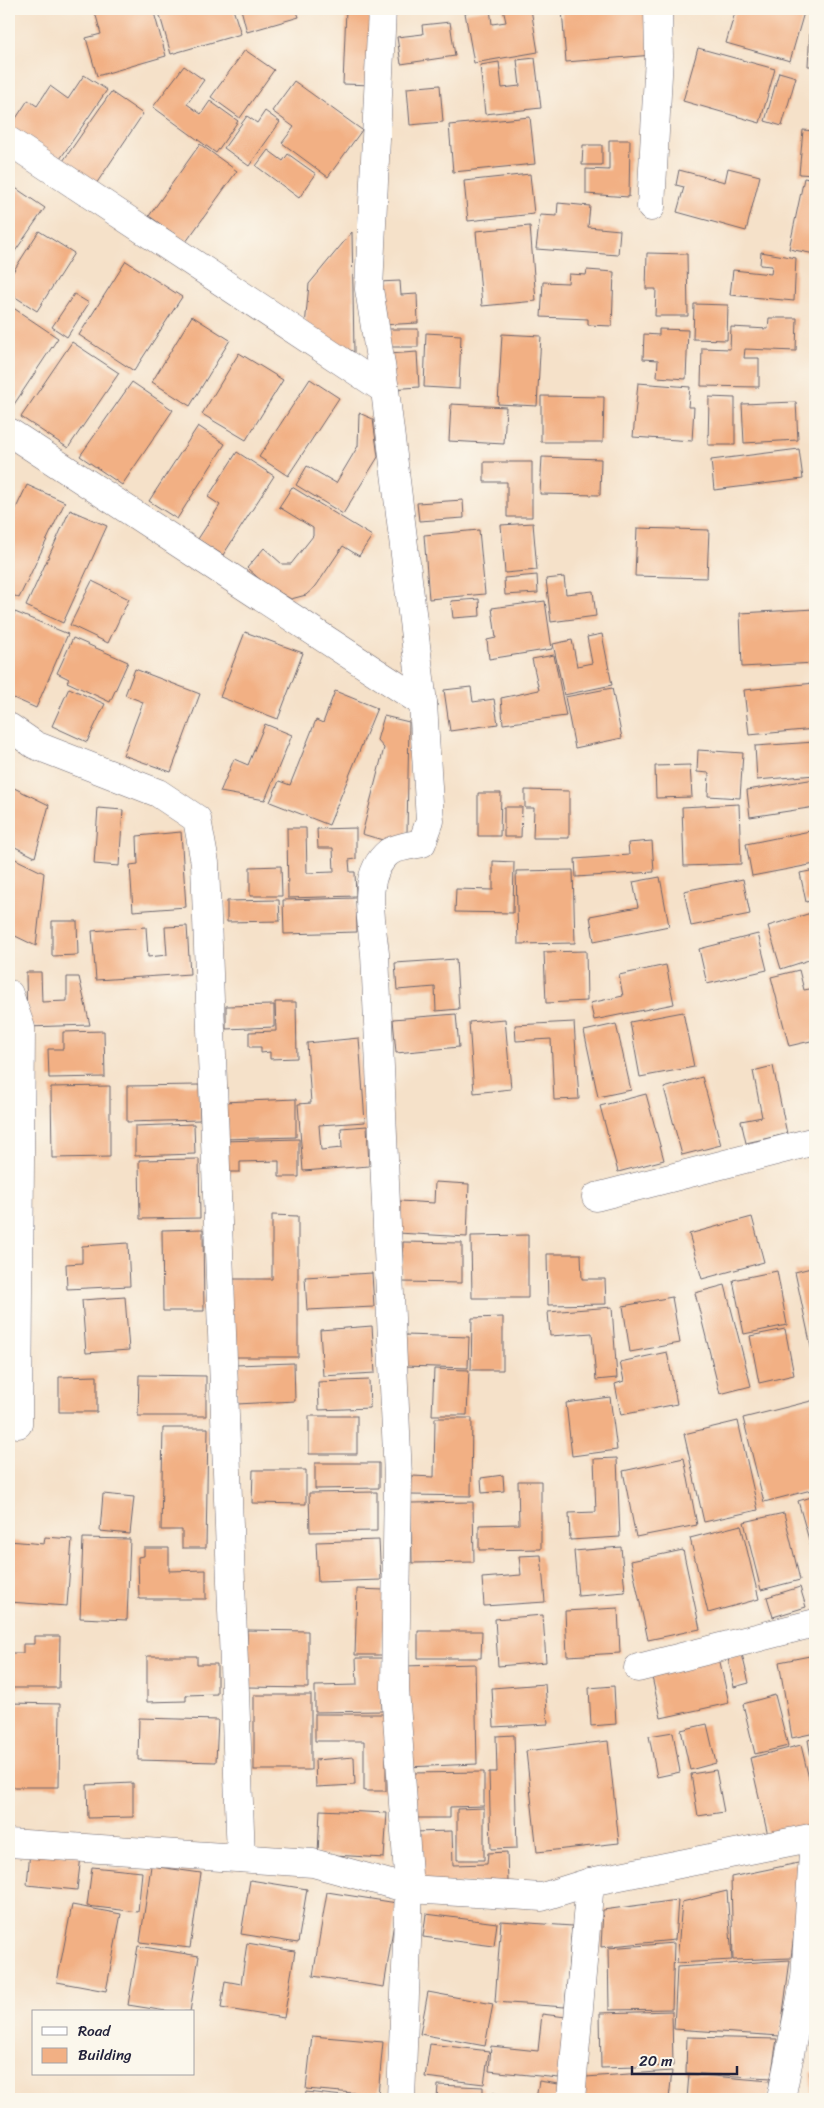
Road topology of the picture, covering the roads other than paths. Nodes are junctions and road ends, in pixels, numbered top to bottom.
1 (382, 9) edge
2 (658, 9) edge
3 (9, 141) edge
4 (651, 207) dead end
5 (385, 390) junction
6 (9, 432) edge
7 (423, 703) junction
8 (9, 727) edge
9 (9, 994) edge
10 (815, 1141) edge
11 (596, 1197) dead end
12 (18, 1424) dead end
13 (815, 1623) edge
14 (638, 1668) dead end
15 (814, 1838) edge
16 (9, 1843) edge
17 (241, 1858) junction
18 (590, 1882) junction
19 (408, 1889) junction
20 (401, 2099) edge
21 (571, 2099) edge
22 (781, 2099) edge

1 - 5 street
2 - 4 street
3 - 5 street
5 - 7 street
6 - 7 street
7 - 19 street
8 - 17 street
9 - 12 street
10 - 11 street
13 - 14 street
15 - 18 street
15 - 22 street
16 - 17 street
17 - 19 street
18 - 19 street
18 - 21 street
19 - 20 street

